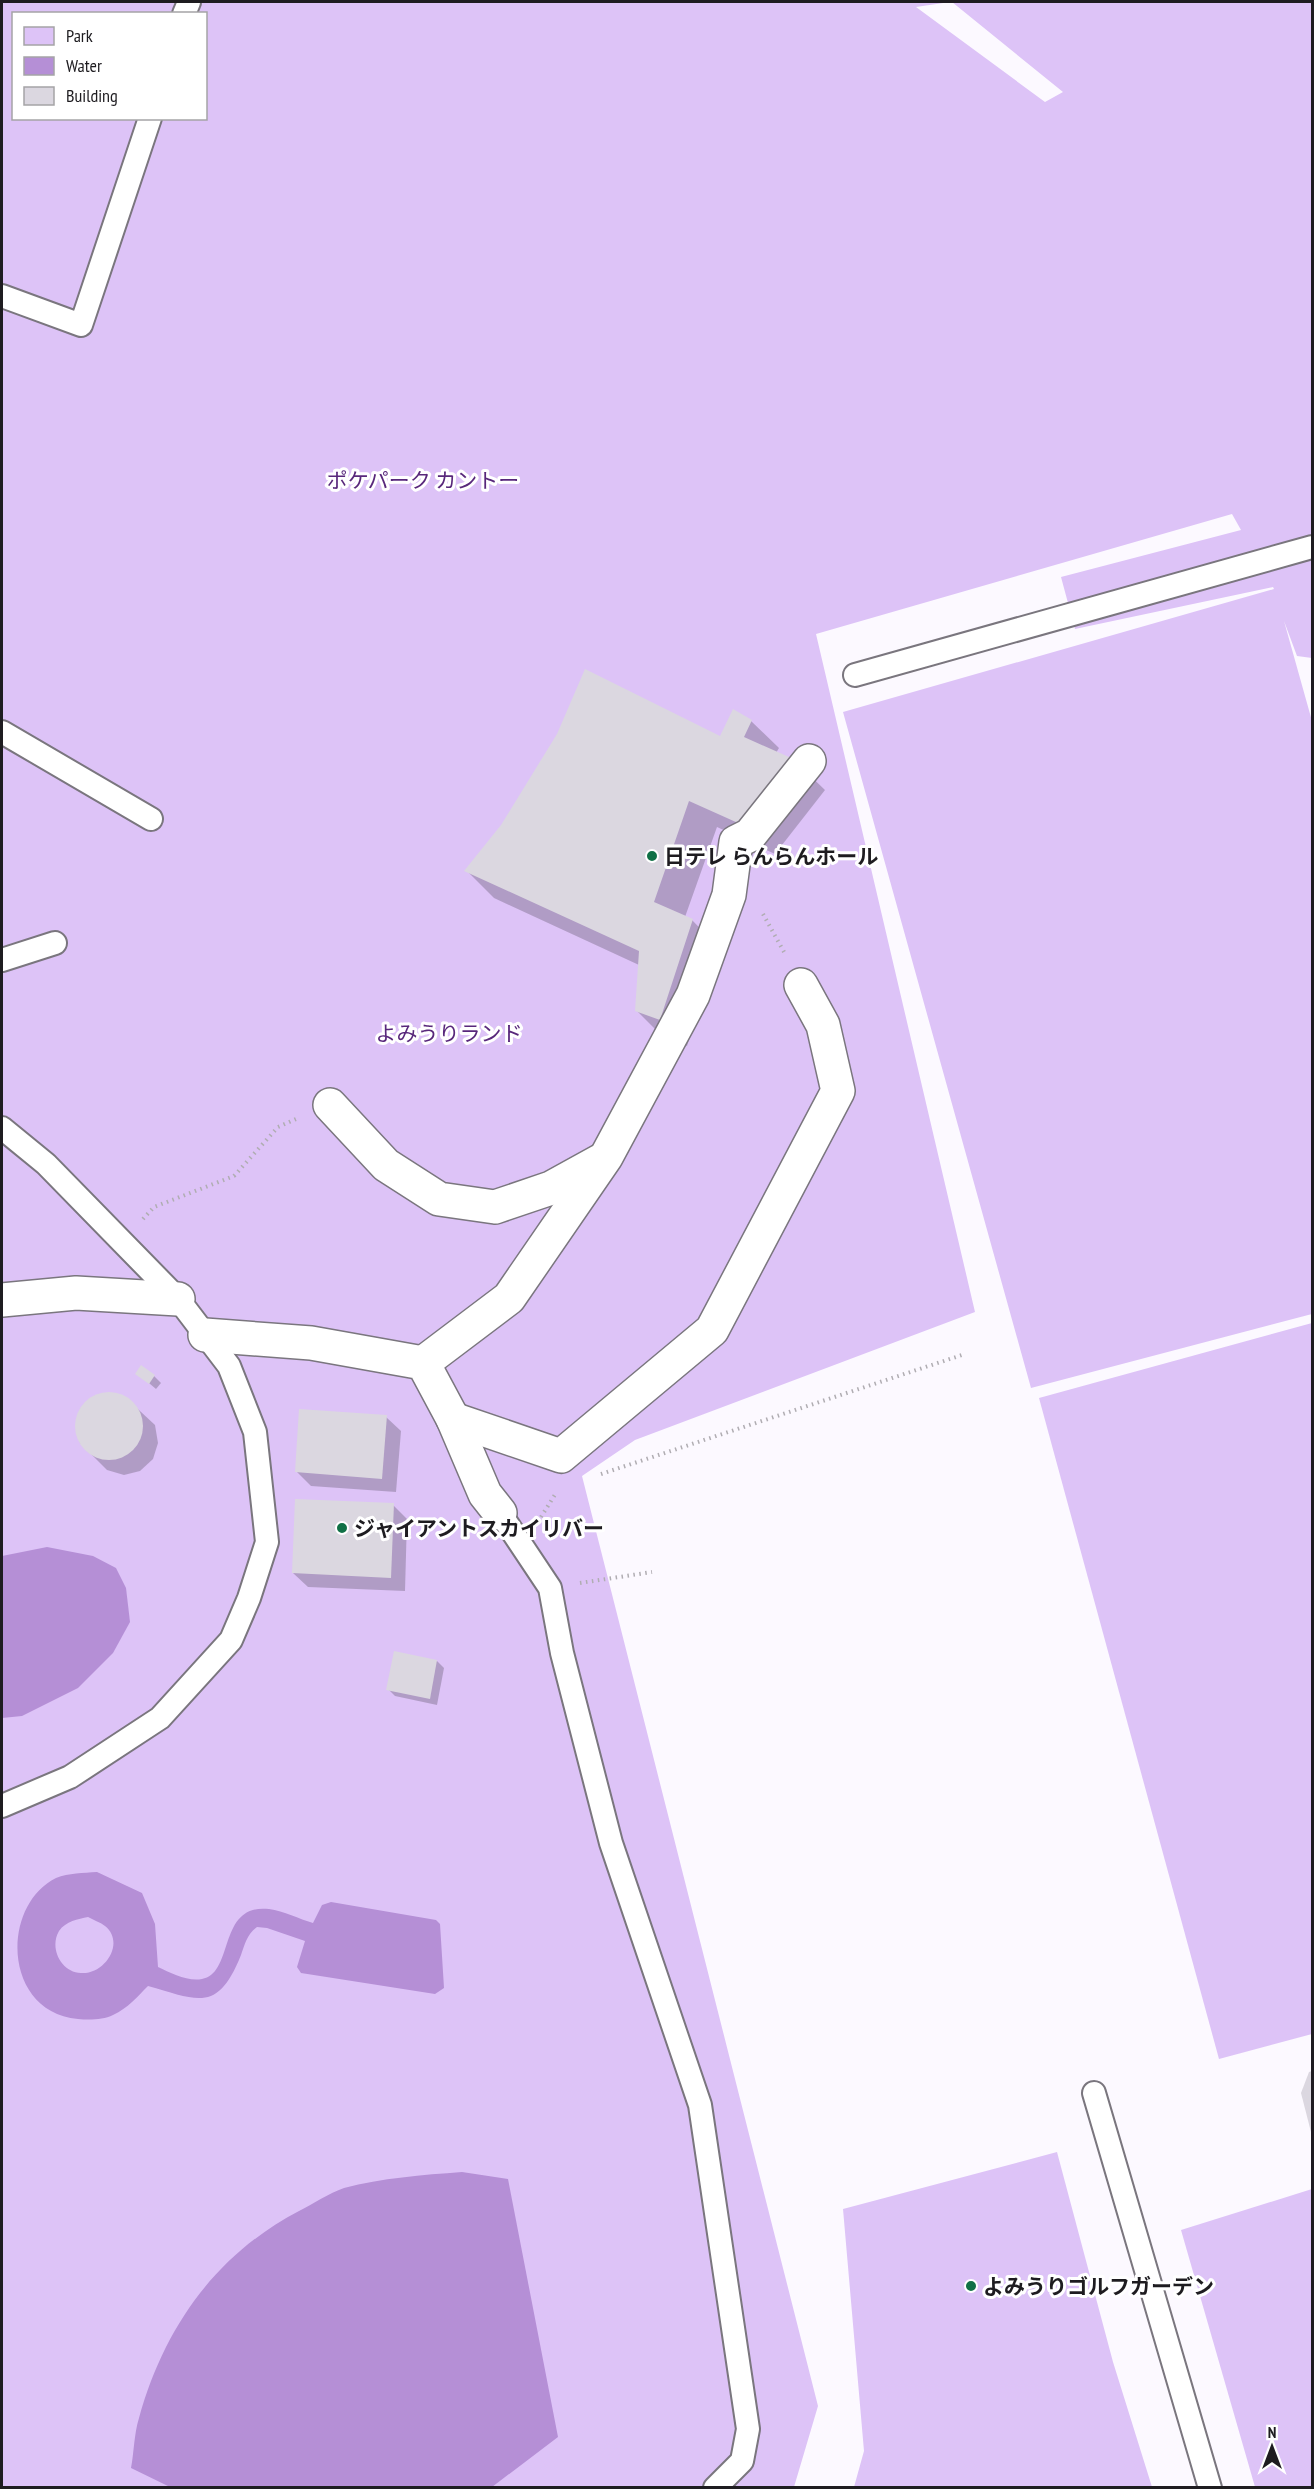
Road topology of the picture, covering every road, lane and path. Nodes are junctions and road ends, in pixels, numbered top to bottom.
1 (149, 120) edge
2 (2, 296) edge
3 (1312, 547) edge
4 (855, 675) dead end
5 (2, 732) edge
6 (809, 761) dead end
7 (151, 819) dead end
8 (762, 912) dead end
9 (55, 943) dead end
10 (2, 960) edge
11 (801, 985) joint
12 (330, 1105) joint
13 (2, 1128) edge
14 (606, 1157) junction
15 (122, 1242) junction
16 (178, 1299) junction
17 (2, 1300) edge
18 (205, 1335) junction
19 (962, 1355) dead end
20 (423, 1363) junction
21 (453, 1419) junction
22 (593, 1477) dead end
23 (560, 1488) dead end
24 (500, 1513) joint
25 (521, 1548) junction
26 (652, 1572) dead end
27 (550, 1588) junction
28 (2, 1806) edge
29 (1094, 2093) dead end
30 (715, 2487) edge
31 (1210, 2487) edge

1 - 2 lane
3 - 4 lane
5 - 7 lane
6 - 14 street
8 - 11 path
9 - 10 lane
11 - 21 street
12 - 14 street
12 - 15 path
13 - 15 lane
14 - 20 street
15 - 16 lane
16 - 17 street
16 - 18 lane
18 - 20 street
18 - 28 lane
19 - 22 path
20 - 21 street
21 - 24 street
23 - 25 path
24 - 25 lane
25 - 27 lane
26 - 27 path
27 - 30 lane
29 - 31 lane

